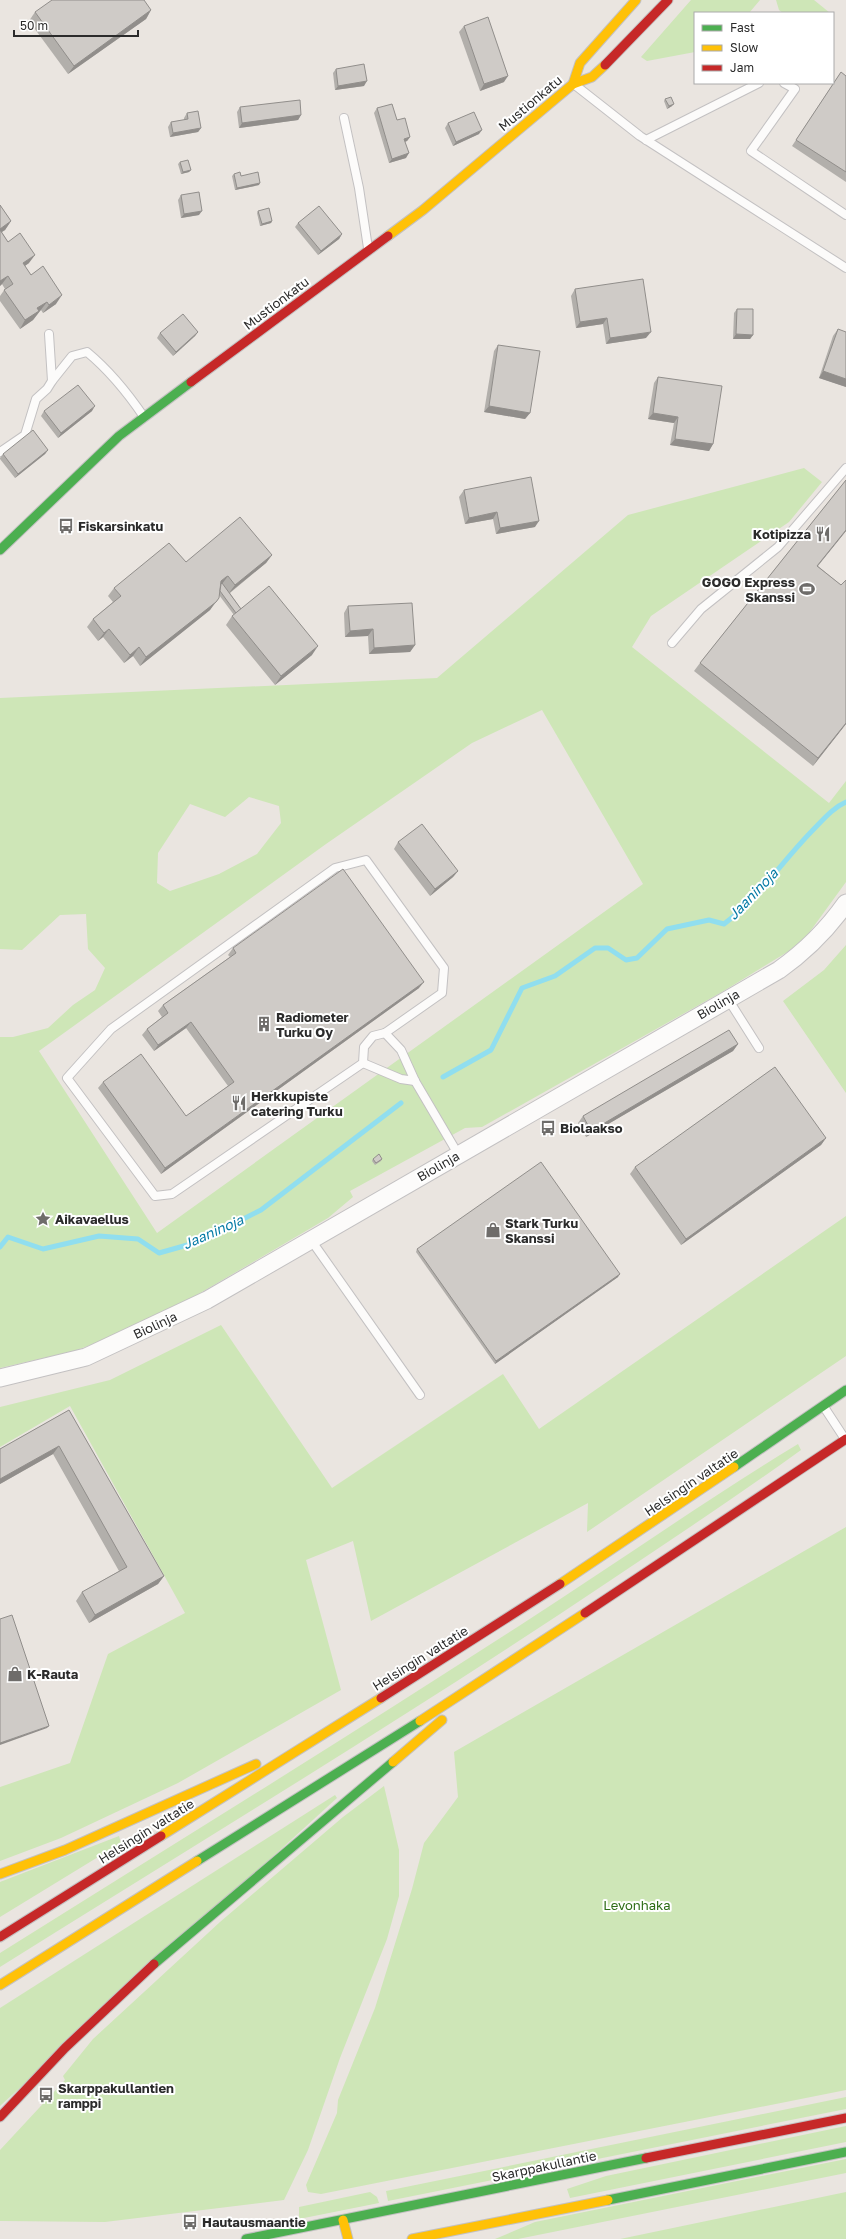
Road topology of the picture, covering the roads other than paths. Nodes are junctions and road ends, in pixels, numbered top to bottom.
1 (636, 0) edge
2 (668, 0) edge
3 (573, 84) junction
4 (757, 84) edge
5 (786, 84) edge
6 (344, 118) dead end
7 (646, 140) junction
8 (846, 214) edge
9 (369, 250) junction
10 (846, 268) edge
11 (49, 334) dead end
12 (52, 381) junction
13 (145, 417) junction
14 (0, 452) edge
15 (846, 468) edge
16 (0, 550) edge
17 (672, 643) dead end
18 (846, 903) edge
19 (728, 999) junction
20 (385, 1033) junction
21 (759, 1048) dead end
22 (363, 1062) junction
23 (415, 1081) junction
24 (458, 1154) junction
25 (311, 1240) junction
26 (0, 1378) edge
27 (846, 1390) edge
28 (420, 1395) dead end
29 (823, 1406) junction
30 (846, 1440) edge
31 (496, 1673) junction
32 (332, 1730) junction
33 (0, 1874) edge
34 (0, 1937) edge
35 (0, 1985) edge
36 (0, 2117) edge
37 (846, 2118) edge
38 (846, 2152) edge
39 (343, 2220) junction
40 (246, 2239) edge
41 (348, 2239) edge
42 (412, 2239) edge

1 - 3 main road, Mustionkatu
2 - 3 main road, Mustionkatu
3 - 7 lane
3 - 9 main road, Mustionkatu
4 - 7 lane
5 - 8 lane
6 - 9 lane
7 - 10 lane
9 - 13 main road, Mustionkatu
11 - 12 lane
12 - 13 lane
12 - 14 lane
13 - 16 main road, Mustionkatu
15 - 17 lane
18 - 19 street, Biolinja
19 - 21 lane
19 - 24 street, Biolinja
20 - 22 lane
20 - 22 lane
20 - 23 lane
22 - 23 lane
23 - 24 lane
24 - 25 street, Biolinja
25 - 26 street, Biolinja
25 - 28 lane
27 - 29 main road, Helsingin valtatie
29 - 30 lane
29 - 32 main road, Helsingin valtatie
30 - 31 main road
31 - 35 main road
31 - 36 main road
32 - 33 main road
32 - 34 main road, Helsingin valtatie
37 - 39 main road, Skarppakullantie
38 - 42 main road
39 - 40 main road, Skarppakullantie
39 - 41 main road

